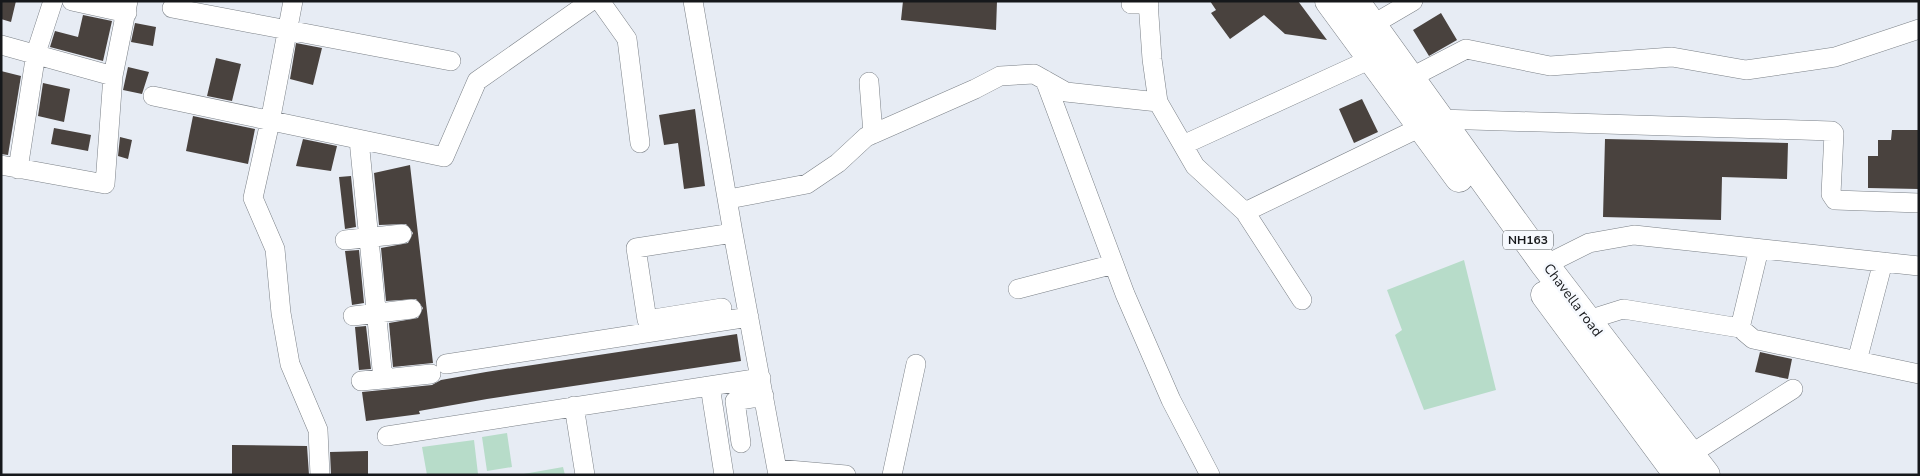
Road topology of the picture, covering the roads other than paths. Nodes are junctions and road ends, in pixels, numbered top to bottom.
1 (53, 1) edge
2 (72, 1) edge
3 (293, 1) edge
4 (591, 1) edge
5 (600, 1) edge
6 (694, 1) edge
7 (1329, 1) edge
8 (1355, 1) edge
9 (1412, 1) edge
10 (1143, 3) edge
11 (127, 7) edge
12 (172, 8) dead end
13 (1372, 25) junction
14 (1919, 29) edge
15 (288, 32) junction
16 (1, 45) edge
17 (36, 53) junction
18 (1371, 59) junction
19 (451, 61) dead end
20 (113, 76) junction
21 (1410, 78) junction
22 (1045, 80) junction
23 (869, 82) dead end
24 (153, 96) dead end
25 (1158, 102) junction
26 (270, 122) junction
27 (1430, 123) junction
28 (874, 134) junction
29 (359, 140) junction
30 (640, 143) dead end
31 (1183, 145) junction
32 (10, 167) edge
33 (729, 199) junction
34 (1919, 203) edge
35 (1245, 212) junction
36 (733, 233) junction
37 (402, 234) dead end
38 (368, 238) junction
39 (345, 240) dead end
40 (1759, 248) junction
41 (1556, 259) junction
42 (1883, 262) junction
43 (1114, 264) junction
44 (1919, 266) edge
45 (1018, 289) dead end
46 (1302, 300) dead end
47 (412, 308) dead end
48 (722, 308) dead end
49 (376, 313) junction
50 (353, 316) dead end
51 (749, 317) junction
52 (1597, 318) junction
53 (1740, 328) junction
54 (1858, 361) junction
55 (916, 364) dead end
56 (1919, 374) edge
57 (383, 379) junction
58 (361, 381) dead end
59 (710, 386) junction
60 (762, 387) junction
61 (1793, 389) dead end
62 (574, 406) junction
63 (387, 436) dead end
64 (742, 443) dead end
65 (1682, 469) edge
66 (778, 472) edge
67 (320, 475) edge
68 (585, 475) edge
69 (724, 475) edge
70 (846, 475) edge
71 (892, 475) edge
72 (1210, 475) edge

1 - 17 street
2 - 11 street
3 - 15 street
4 - 29 street
5 - 30 street
6 - 33 street
7 - 18 highway, Chavella road / NH163
8 - 13 highway, Chavella road / NH163
9 - 13 street
10 - 25 street
11 - 20 street
12 - 15 street
13 - 21 highway, Chavella road / NH163
14 - 21 street
15 - 19 street
15 - 26 street
16 - 17 street
17 - 20 street
17 - 32 street
18 - 27 highway, Chavella road / NH163
18 - 31 street
20 - 32 street
21 - 27 highway, Chavella road / NH163
22 - 25 street
22 - 28 street
22 - 43 street
23 - 28 street
24 - 26 street
25 - 31 street
26 - 29 street
26 - 67 street
27 - 34 street
27 - 35 street
27 - 41 highway, Chavella road / NH163
27 - 65 highway, Chavella road / NH163
28 - 33 street
29 - 38 street
31 - 35 street
33 - 36 street
35 - 46 street
36 - 48 street
36 - 51 street
37 - 38 street
38 - 39 street
38 - 49 street
40 - 41 street
40 - 42 street
40 - 53 street
41 - 52 highway, Chavella road / NH163
42 - 44 street
42 - 54 street
43 - 45 street
43 - 72 street
47 - 49 street
49 - 50 street
49 - 57 street
51 - 57 street
51 - 60 street
52 - 53 street
52 - 65 highway, Chavella road / NH163
53 - 54 street
54 - 56 street
55 - 71 street
57 - 58 street
59 - 60 street
59 - 62 street
59 - 69 street
60 - 64 street
60 - 66 street
61 - 65 street
62 - 63 street
62 - 68 street
66 - 70 street

